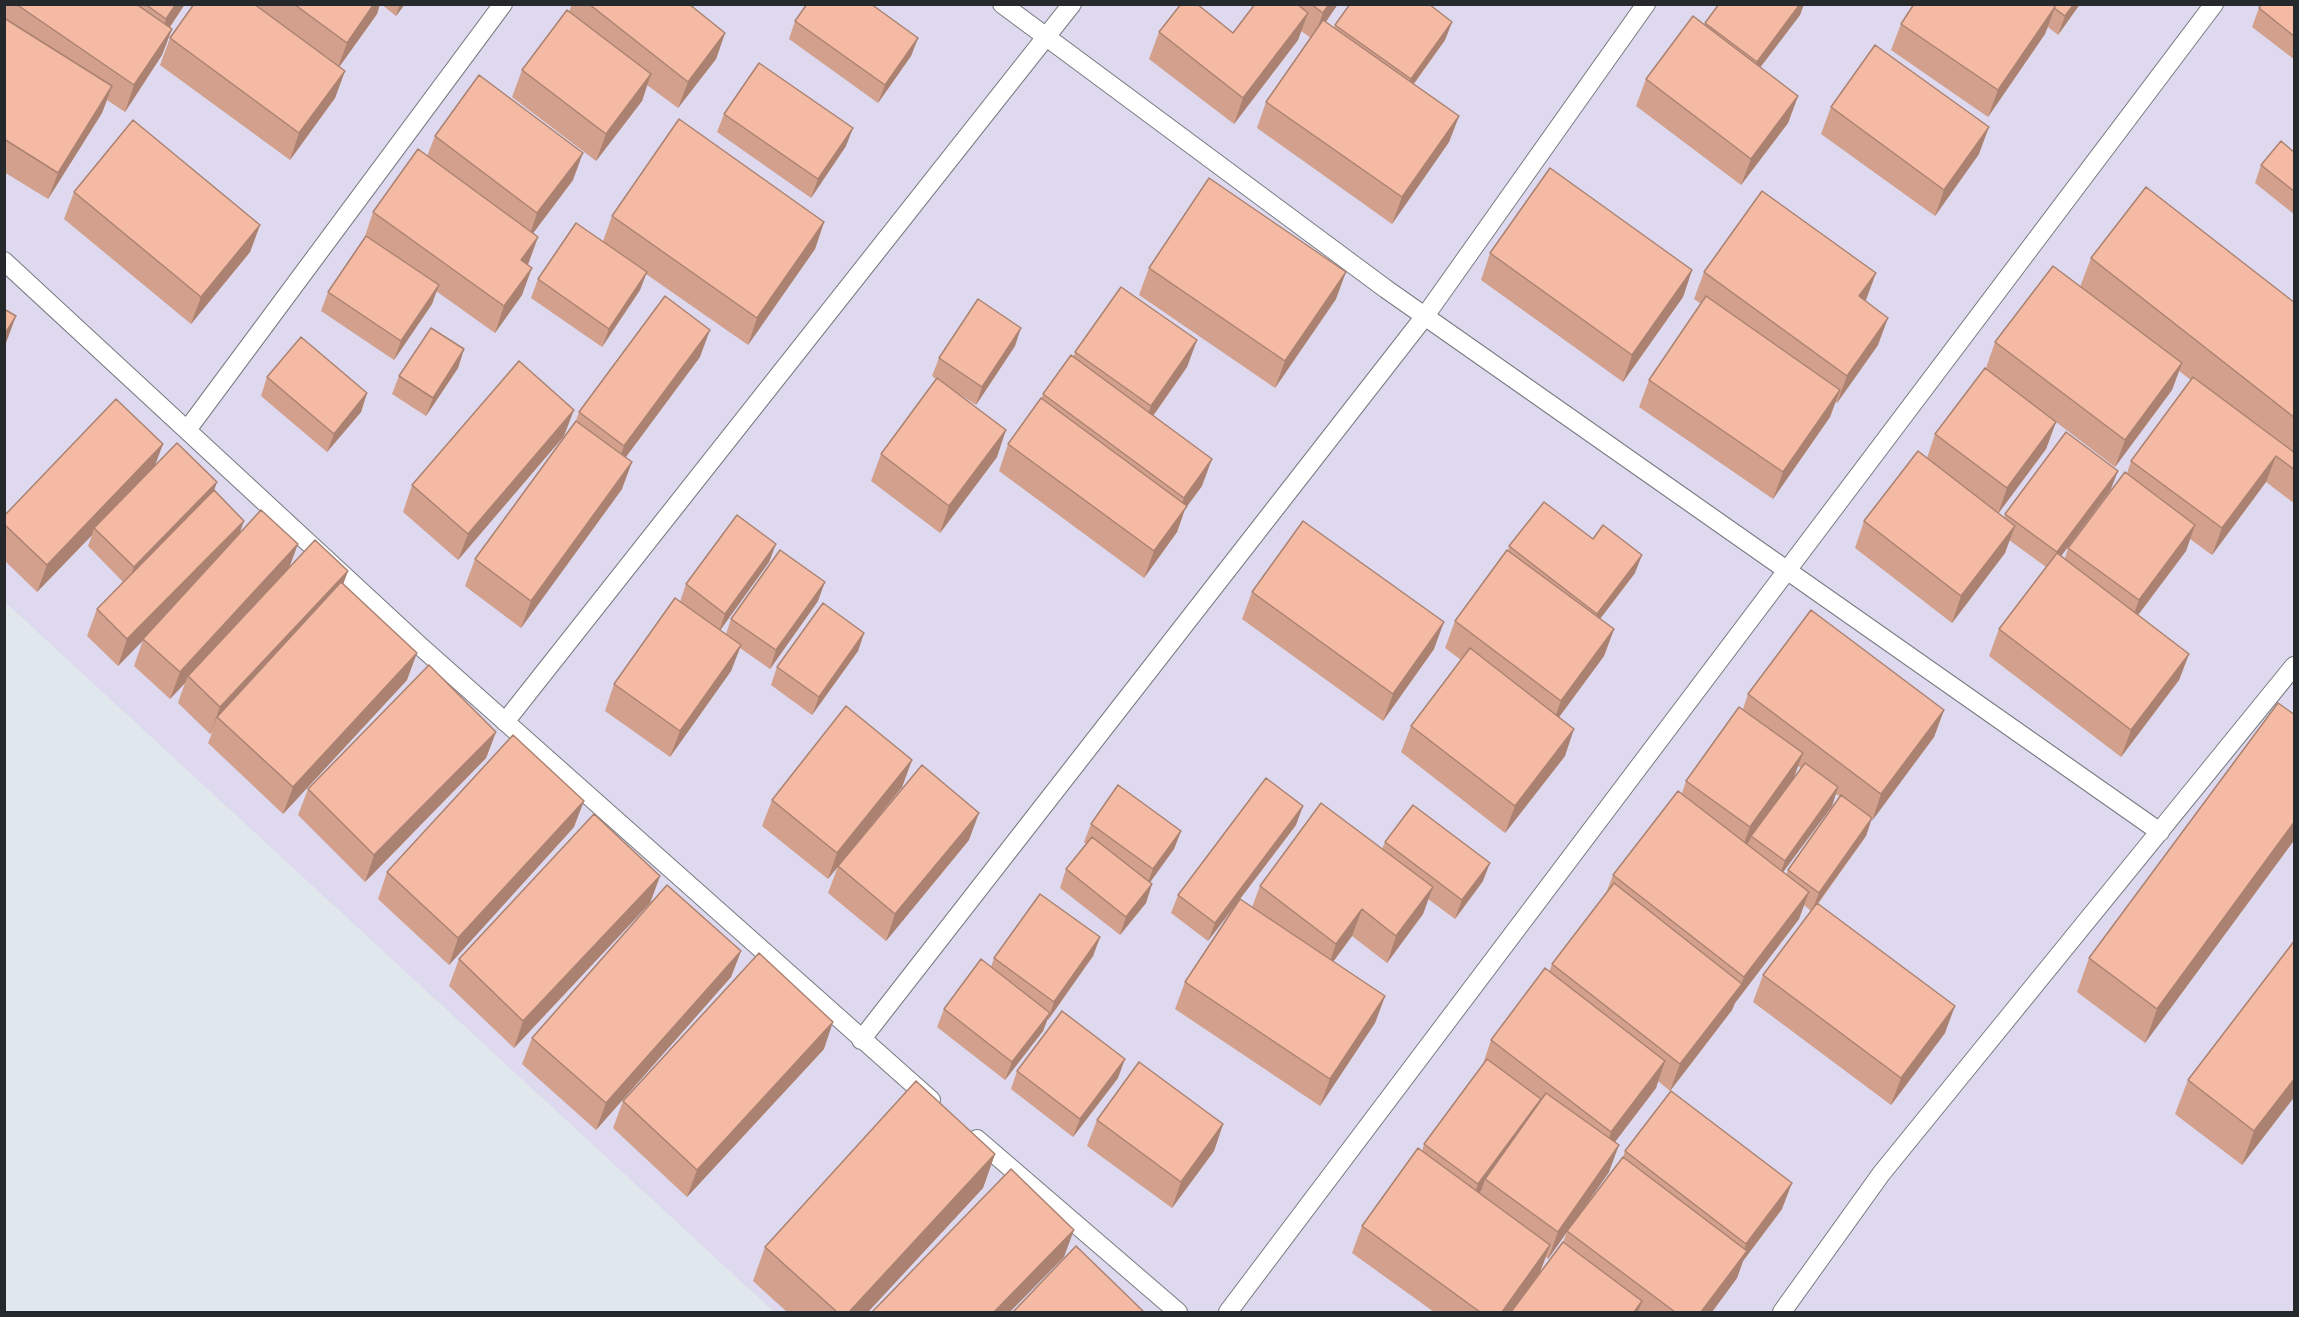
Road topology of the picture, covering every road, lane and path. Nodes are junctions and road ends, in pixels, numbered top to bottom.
1 (503, 4) edge
2 (1002, 4) edge
3 (1072, 4) edge
4 (1646, 4) edge
5 (2214, 4) edge
6 (1046, 38) junction
7 (4, 261) edge
8 (1425, 316) junction
9 (187, 430) junction
10 (1789, 571) junction
11 (2295, 666) edge
12 (506, 722) junction
13 (2160, 832) junction
14 (861, 1040) junction
15 (943, 1110) edge
16 (961, 1125) edge
17 (1178, 1312) edge
18 (1228, 1312) edge
19 (1782, 1312) edge

1 - 9 lane
2 - 6 lane
3 - 6 lane
4 - 8 lane
5 - 10 lane
6 - 8 lane
6 - 12 lane
7 - 9 lane
8 - 10 lane
8 - 14 lane
9 - 12 lane
10 - 13 lane
10 - 18 lane
11 - 13 lane
12 - 14 lane
13 - 19 lane
14 - 15 lane
16 - 17 lane

